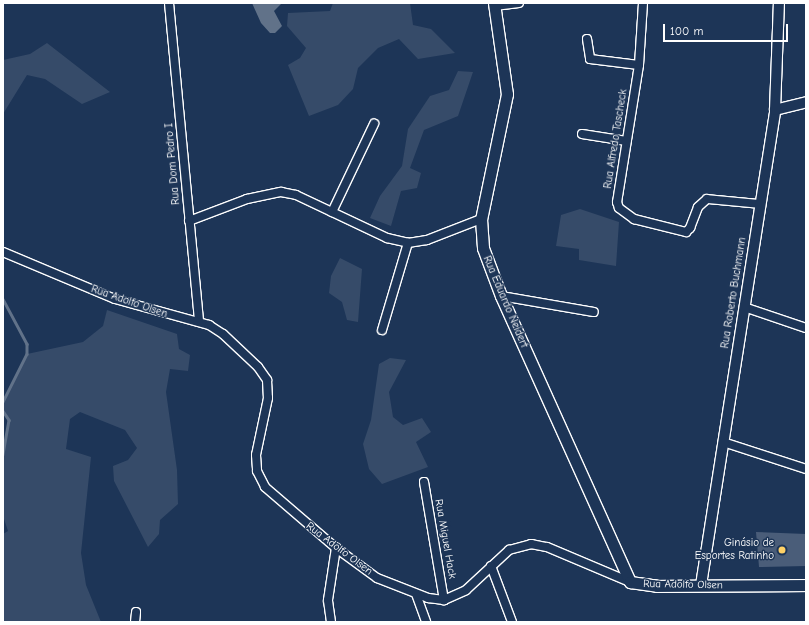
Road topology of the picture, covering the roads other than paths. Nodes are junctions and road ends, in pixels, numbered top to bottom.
1 (169, 3) edge
2 (519, 3) edge
3 (644, 3) edge
4 (779, 3) edge
5 (494, 5) edge
6 (587, 39) dead end
7 (639, 65) junction
8 (806, 102) edge
9 (775, 110) junction
10 (374, 124) dead end
11 (582, 134) dead end
12 (626, 141) junction
13 (760, 204) junction
14 (332, 212) junction
15 (481, 219) junction
16 (189, 221) junction
17 (408, 243) junction
18 (3, 252) edge
19 (501, 296) junction
20 (744, 307) junction
21 (594, 312) dead end
22 (199, 322) junction
23 (806, 328) edge
24 (382, 330) dead end
25 (723, 442) junction
26 (806, 469) edge
27 (424, 482) dead end
28 (336, 548) junction
29 (491, 566) junction
30 (630, 582) junction
31 (701, 585) junction
32 (806, 585) edge
33 (416, 594) junction
34 (444, 600) junction
35 (136, 612) dead end
36 (135, 622) edge
37 (331, 622) edge
38 (426, 622) edge
39 (512, 622) edge

1 - 16 street, Rua Dom Pedro I
2 - 5 street
3 - 7 street, Rua Alfredo Tascheck
4 - 9 street, Rua Roberto Buchmann
5 - 15 main road, Rua Eduardo Neidert
6 - 7 street
7 - 12 street, Rua Alfredo Tascheck
8 - 9 street
9 - 13 street, Rua Roberto Buchmann
10 - 14 street
11 - 12 street
12 - 13 street, Rua Alfredo Tascheck
13 - 20 street, Rua Roberto Buchmann
14 - 16 street
14 - 17 street
15 - 17 street
15 - 19 main road, Rua Eduardo Neidert
16 - 22 street, Rua Dom Pedro I
17 - 24 street
18 - 22 street, Rua Adolfo Olsen
19 - 21 street
19 - 30 main road, Rua Eduardo Neidert
20 - 23 street
20 - 25 street, Rua Roberto Buchmann
22 - 28 street, Rua Adolfo Olsen
25 - 26 street
25 - 31 street, Rua Roberto Buchmann
27 - 34 street, Rua Miguel Hack
28 - 33 street, Rua Adolfo Olsen
28 - 37 street
29 - 30 street, Rua Adolfo Olsen
29 - 34 street, Rua Adolfo Olsen
29 - 39 street
30 - 31 main road, Rua Adolfo Olsen
31 - 32 main road, Rua Adolfo Olsen
33 - 34 street, Rua Adolfo Olsen
33 - 38 street
35 - 36 street

